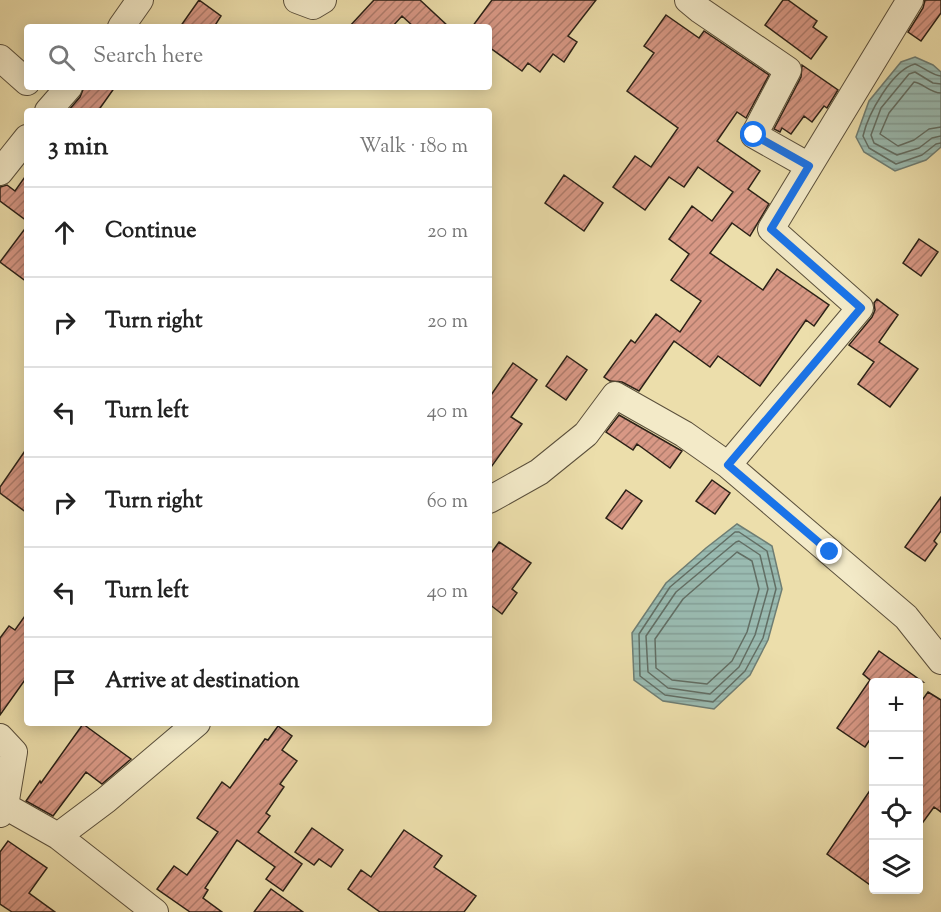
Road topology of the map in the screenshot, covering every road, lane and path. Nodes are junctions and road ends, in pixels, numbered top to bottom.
1 (140, 0) edge
2 (297, 0) edge
3 (322, 0) edge
4 (688, 0) edge
5 (910, 0) edge
6 (123, 24) edge
7 (0, 58) edge
8 (24, 79) edge
9 (38, 90) edge
10 (57, 101) edge
11 (24, 142) edge
12 (809, 166) junction
13 (0, 172) edge
14 (728, 465) junction
15 (492, 498) edge
16 (941, 661) edge
17 (194, 726) edge
18 (0, 737) edge
19 (3, 810) edge
20 (58, 836) junction
21 (155, 912) edge

1 - 6 street
2 - 3 street
4 - 12 street
5 - 12 street
7 - 8 street
9 - 10 street
11 - 13 street
12 - 14 street
14 - 15 street
14 - 16 street
17 - 20 street
18 - 19 street
19 - 20 street
20 - 21 street

